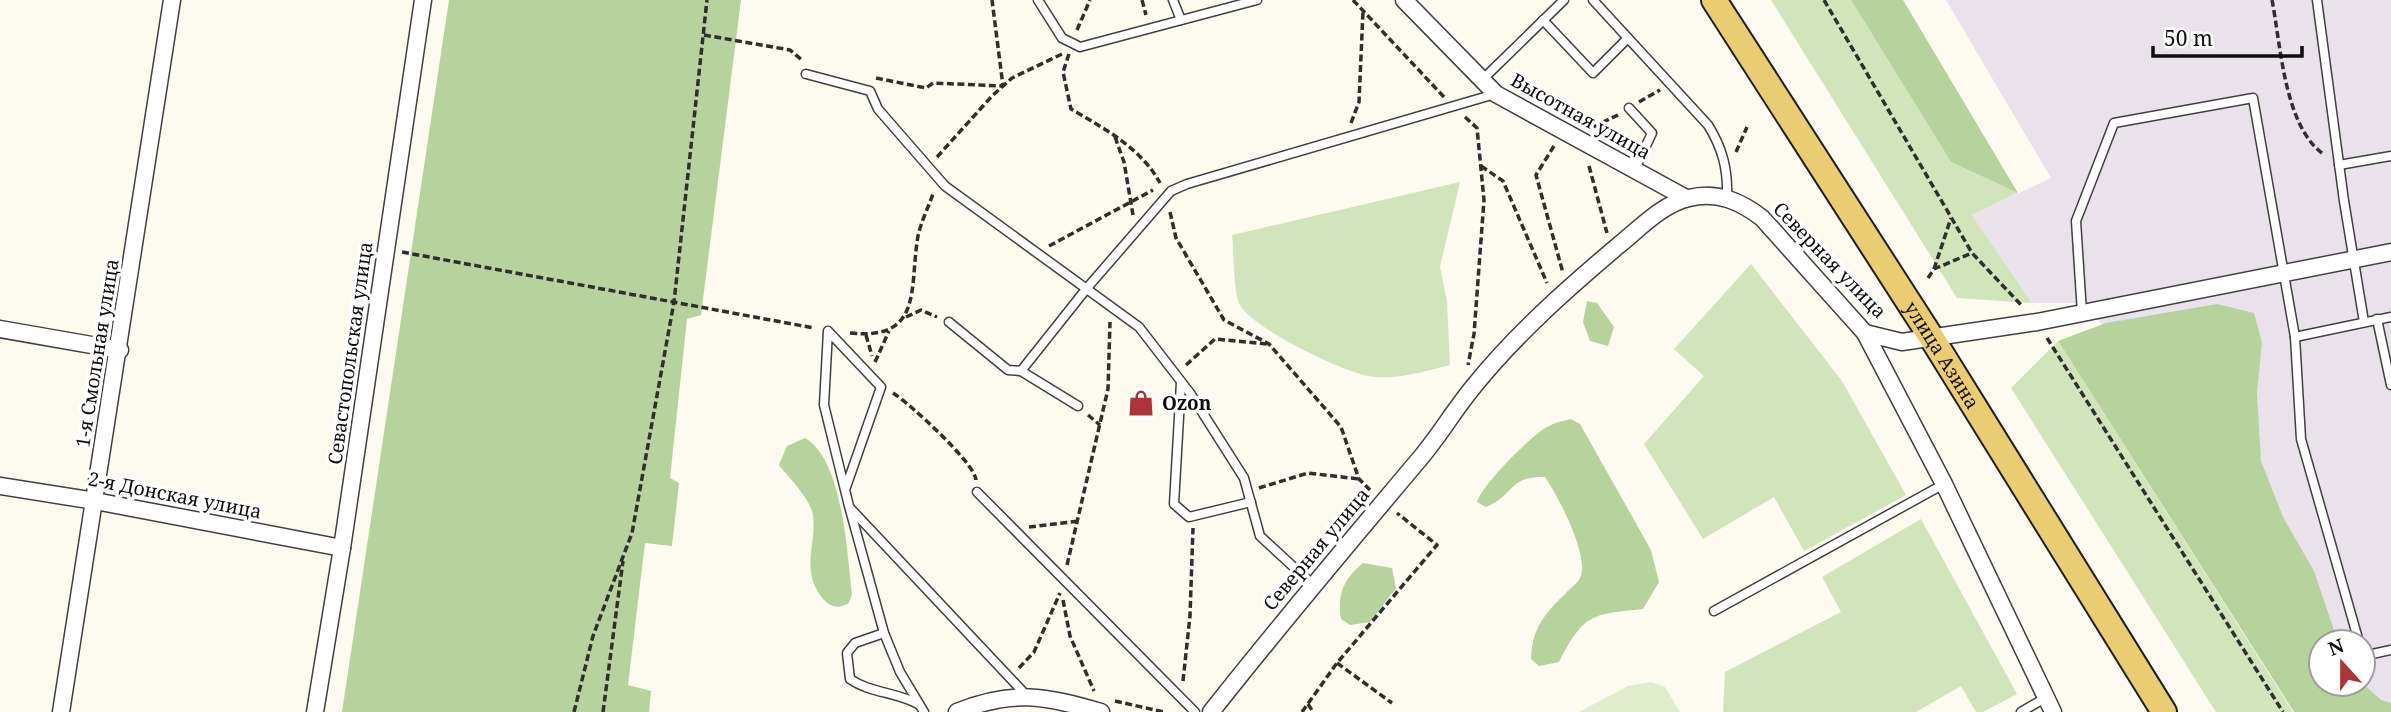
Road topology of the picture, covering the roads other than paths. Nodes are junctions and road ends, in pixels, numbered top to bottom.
1 (172, 0) edge
2 (423, 0) edge
3 (1038, 0) edge
4 (1173, 0) edge
5 (1257, 0) edge
6 (1404, 0) edge
7 (1564, 0) edge
8 (1593, 0) edge
9 (1713, 0) edge
10 (2317, 0) edge
11 (1181, 20) junction
12 (1543, 20) junction
13 (1628, 38) junction
14 (806, 74) road end
15 (1482, 80) junction
16 (1496, 94) junction
17 (1629, 108) dead end
18 (2391, 156) edge
19 (2339, 166) junction
20 (1635, 169) junction
21 (1686, 198) junction
22 (1727, 198) junction
23 (2391, 252) edge
24 (2352, 259) junction
25 (2282, 273) junction
26 (1087, 288) junction
27 (2082, 313) junction
28 (2391, 317) edge
29 (2377, 319) junction
30 (949, 322) road end
31 (2364, 322) junction
32 (0, 329) edge
33 (1865, 333) junction
34 (2295, 337) junction
35 (1933, 340) junction
36 (120, 350) junction
37 (1021, 371) junction
38 (1179, 378) junction
39 (2391, 385) edge
40 (1078, 406) dead end
41 (1944, 484) junction
42 (0, 486) edge
43 (845, 490) junction
44 (977, 492) road end
45 (95, 501) junction
46 (1251, 502) junction
47 (849, 506) junction
48 (342, 548) junction
49 (1312, 584) junction
50 (1714, 611) dead end
51 (2355, 628) edge
52 (884, 633) junction
53 (1026, 695) junction
54 (1099, 704) edge
55 (2049, 705) edge
56 (922, 709) edge
57 (61, 712) edge
58 (315, 712) edge
59 (957, 712) edge
60 (1195, 712) edge
61 (1211, 712) edge
62 (2021, 712) edge
63 (2164, 712) edge

1 - 36 street, 1-я Смольная улица
2 - 48 street, Севастопольская улица
3 - 11 lane
4 - 11 lane
5 - 11 lane
6 - 15 street, Высотная улица
7 - 12 lane
8 - 13 lane
9 - 35 main road, улица Азина
10 - 19 lane
12 - 13 lane
12 - 15 lane
13 - 22 lane
14 - 26 lane
15 - 16 street, Высотная улица
16 - 20 street, Высотная улица
16 - 26 lane
17 - 20 lane
18 - 19 lane
19 - 24 lane
20 - 21 street, Высотная улица
21 - 22 street, Северная улица
21 - 49 street, Северная улица
22 - 33 street, Северная улица
23 - 24 street, Северная улица
24 - 25 street, Северная улица
24 - 31 lane
25 - 27 street, Северная улица
25 - 27 lane
25 - 34 lane
26 - 37 lane
26 - 38 lane
27 - 35 street, Северная улица
28 - 29 lane
29 - 31 lane
29 - 39 lane
30 - 37 lane
31 - 34 lane
32 - 36 street
33 - 35 street, Северная улица
33 - 41 street
34 - 51 lane
35 - 63 main road, улица Азина
36 - 45 street, 1-я Смольная улица
37 - 40 lane
38 - 46 lane
38 - 46 lane
41 - 50 lane
41 - 55 street
42 - 45 street, 2-я Донская улица
43 - 43 lane
43 - 47 lane
44 - 60 lane
45 - 48 street, 2-я Донская улица
45 - 57 street, 1-я Смольная улица
46 - 49 lane
47 - 52 lane
47 - 53 lane
48 - 58 street, Севастопольская улица
49 - 61 street, Северная улица
52 - 56 lane
52 - 56 lane
53 - 54 street
53 - 59 street
55 - 62 lane

